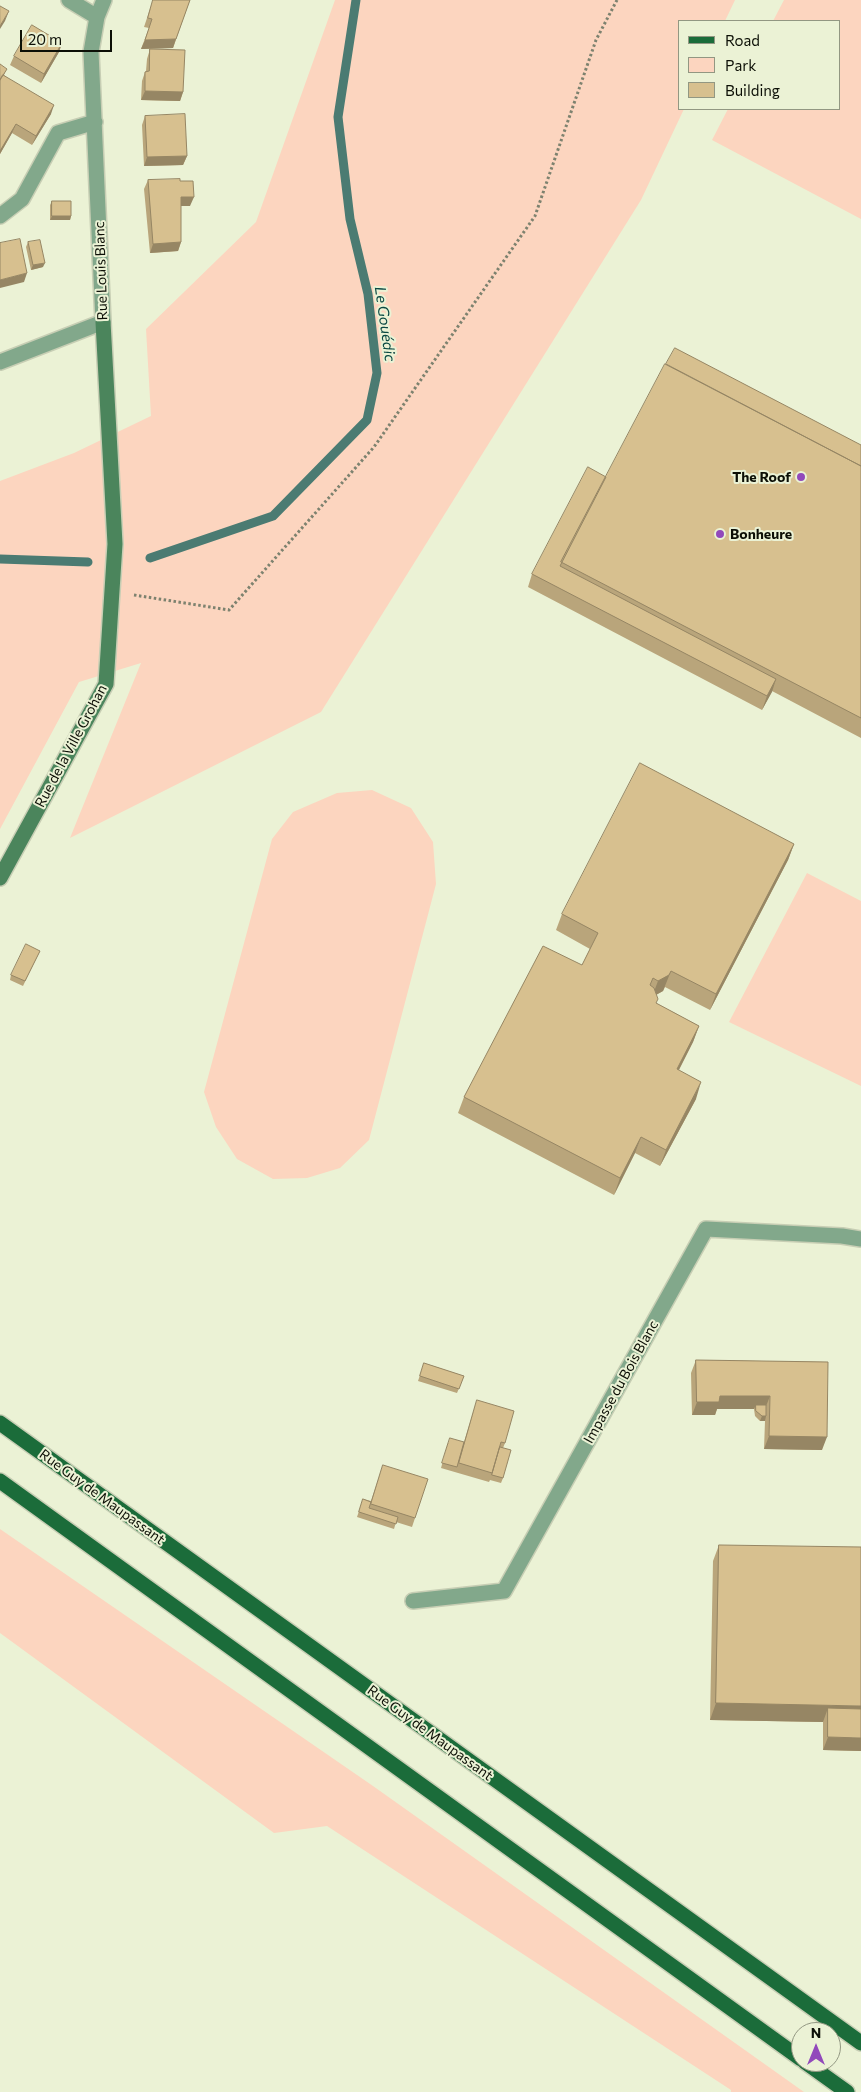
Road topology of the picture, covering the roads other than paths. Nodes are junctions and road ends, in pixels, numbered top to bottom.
1 (69, 0) edge
2 (104, 0) edge
3 (97, 17) junction
4 (95, 122) junction
5 (0, 216) edge
6 (103, 322) junction
7 (0, 362) edge
8 (115, 544) joint
9 (0, 878) edge
10 (861, 1239) edge
11 (0, 1424) edge
12 (0, 1481) edge
13 (413, 1601) dead end
14 (861, 2043) edge
15 (791, 2052) edge
16 (819, 2072) edge
17 (846, 2092) edge

1 - 3 street
2 - 3 street, Rue Louis Blanc
3 - 4 street, Rue Louis Blanc
4 - 5 street
4 - 6 street, Rue Louis Blanc
6 - 7 street
6 - 8 street, Rue Louis Blanc
8 - 9 street, Rue de la Ville Grohan
10 - 13 street, Impasse du Bois Blanc
11 - 14 main road, Rue Guy de Maupassant
12 - 15 main road
16 - 17 main road

